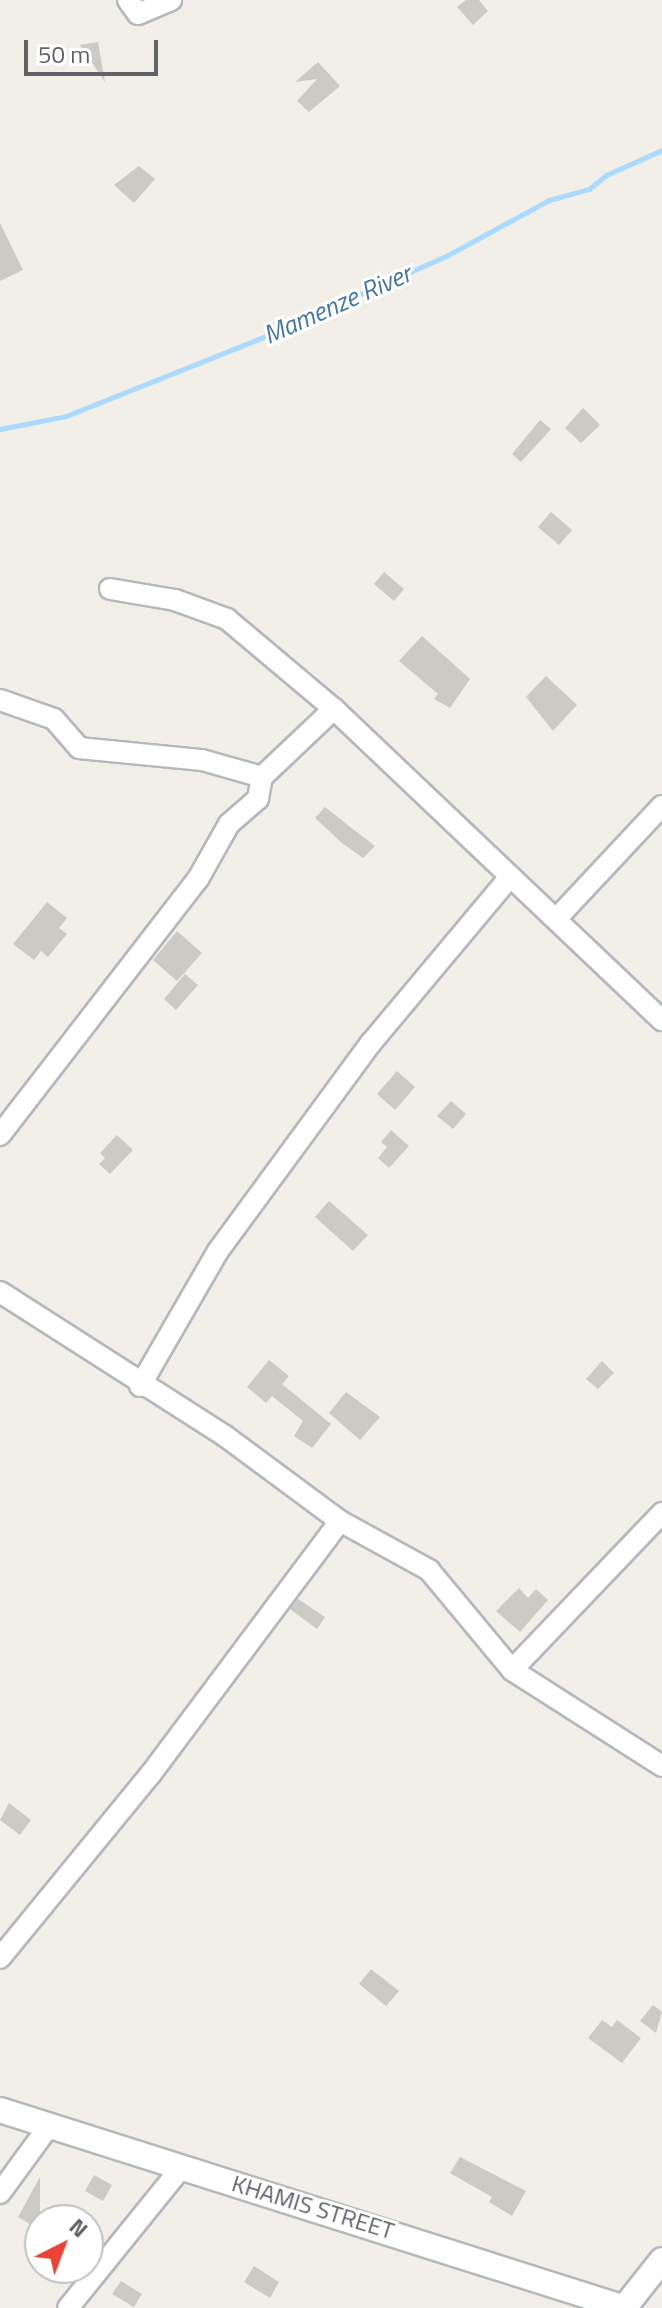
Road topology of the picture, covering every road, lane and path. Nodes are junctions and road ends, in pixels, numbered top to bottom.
1 (128, 0) edge
2 (171, 0) edge
3 (110, 589) dead end
4 (0, 700) edge
5 (334, 709) junction
6 (262, 777) junction
7 (662, 806) edge
8 (510, 877) junction
9 (558, 917) junction
10 (662, 1020) edge
11 (0, 1135) edge
12 (0, 1292) edge
13 (140, 1386) junction
14 (662, 1513) edge
15 (340, 1521) junction
16 (512, 1670) junction
17 (662, 1766) edge
18 (0, 1958) edge
19 (0, 2110) edge
20 (49, 2126) junction
21 (181, 2168) junction
22 (0, 2193) edge
23 (662, 2260) edge
24 (68, 2308) edge
25 (625, 2308) edge

1 - 2 street
3 - 5 street
4 - 6 street
5 - 6 street
5 - 8 street
6 - 11 street
7 - 9 street
8 - 9 street
8 - 13 street
9 - 10 street
12 - 13 street
13 - 15 street
14 - 16 street
15 - 16 street
15 - 18 street
16 - 17 street
19 - 20 street, KHAMIS STREET
20 - 21 street, KHAMIS STREET
20 - 22 street
21 - 24 street
21 - 25 street, KHAMIS STREET
23 - 25 street

